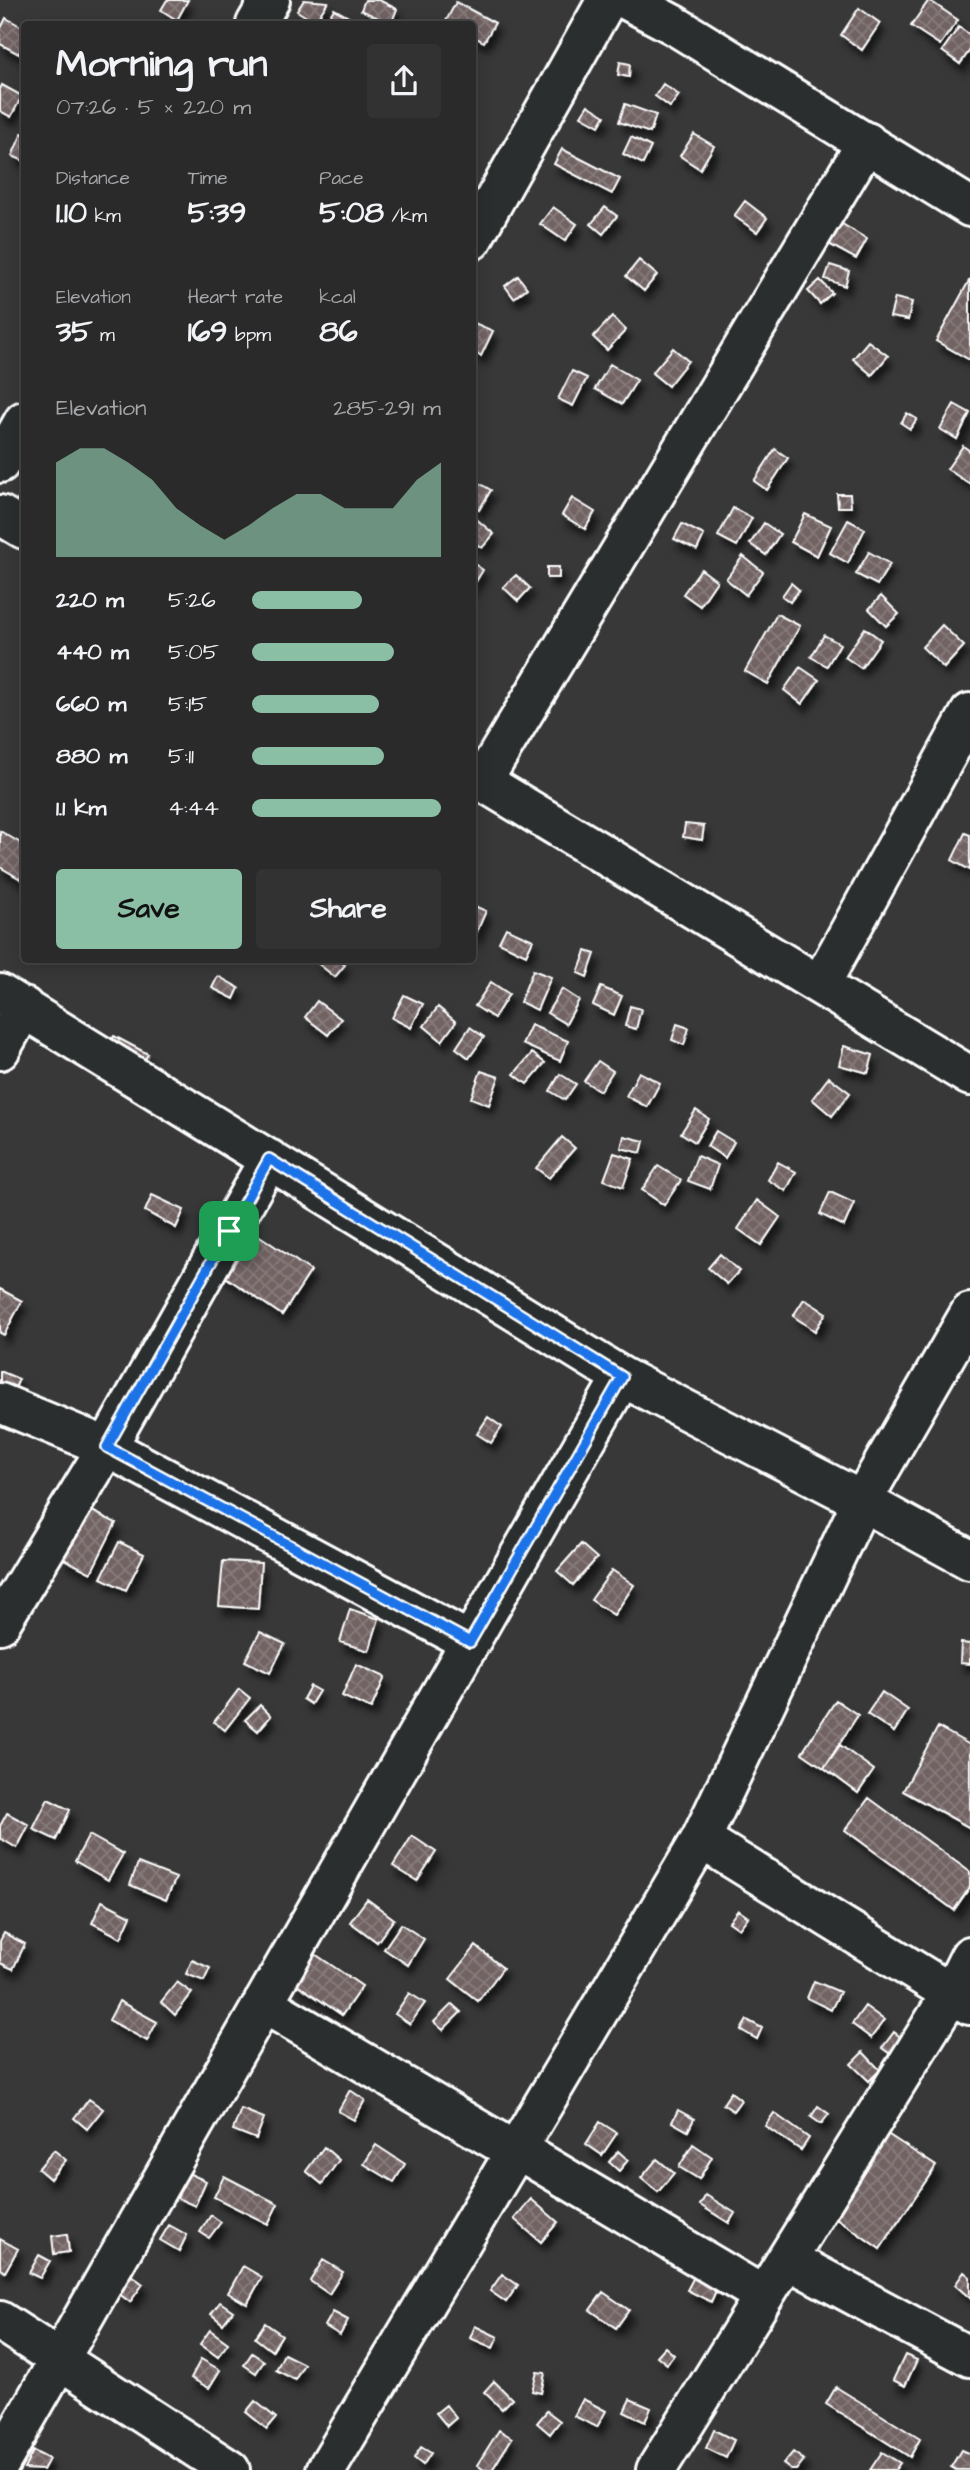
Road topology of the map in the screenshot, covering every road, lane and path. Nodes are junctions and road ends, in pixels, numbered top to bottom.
1 (270, 0) edge
2 (607, 0) edge
3 (628, 0) edge
4 (258, 21) edge
5 (867, 142) junction
6 (970, 207) edge
7 (476, 233) edge
8 (21, 426) edge
9 (0, 463) edge
10 (0, 515) edge
11 (21, 527) edge
12 (970, 713) edge
13 (478, 777) edge
14 (820, 985) junction
15 (12, 1000) edge
16 (0, 1051) edge
17 (970, 1076) edge
18 (269, 1159) junction
19 (970, 1313) edge
20 (622, 1377) junction
21 (0, 1404) edge
22 (107, 1447) junction
23 (862, 1501) junction
24 (970, 1560) edge
25 (0, 1624) edge
26 (470, 1642) junction
27 (701, 1839) junction
28 (970, 1956) edge
29 (961, 1999) edge
30 (264, 2003) junction
31 (391, 2079) dead end
32 (517, 2149) junction
33 (787, 2259) junction
34 (764, 2296) junction
35 (0, 2321) edge
36 (970, 2357) edge
37 (59, 2359) junction
38 (0, 2463) edge
39 (230, 2470) edge
40 (326, 2470) edge
41 (656, 2470) edge

1 - 4 street
2 - 7 street
3 - 5 street
5 - 6 street
5 - 13 street
8 - 9 street
10 - 11 street
12 - 14 street
13 - 14 street
14 - 17 street
15 - 16 street
15 - 18 street
18 - 20 street
18 - 22 street
19 - 23 street
20 - 23 street
20 - 26 street
21 - 22 street
22 - 25 street
22 - 26 street
23 - 24 street
23 - 27 street
26 - 30 street
27 - 29 street
27 - 32 street
28 - 29 street
29 - 33 street
30 - 31 street
30 - 37 street
32 - 34 street
32 - 40 street
33 - 34 street
33 - 36 street
34 - 41 street
35 - 37 street
37 - 38 street
37 - 39 street

